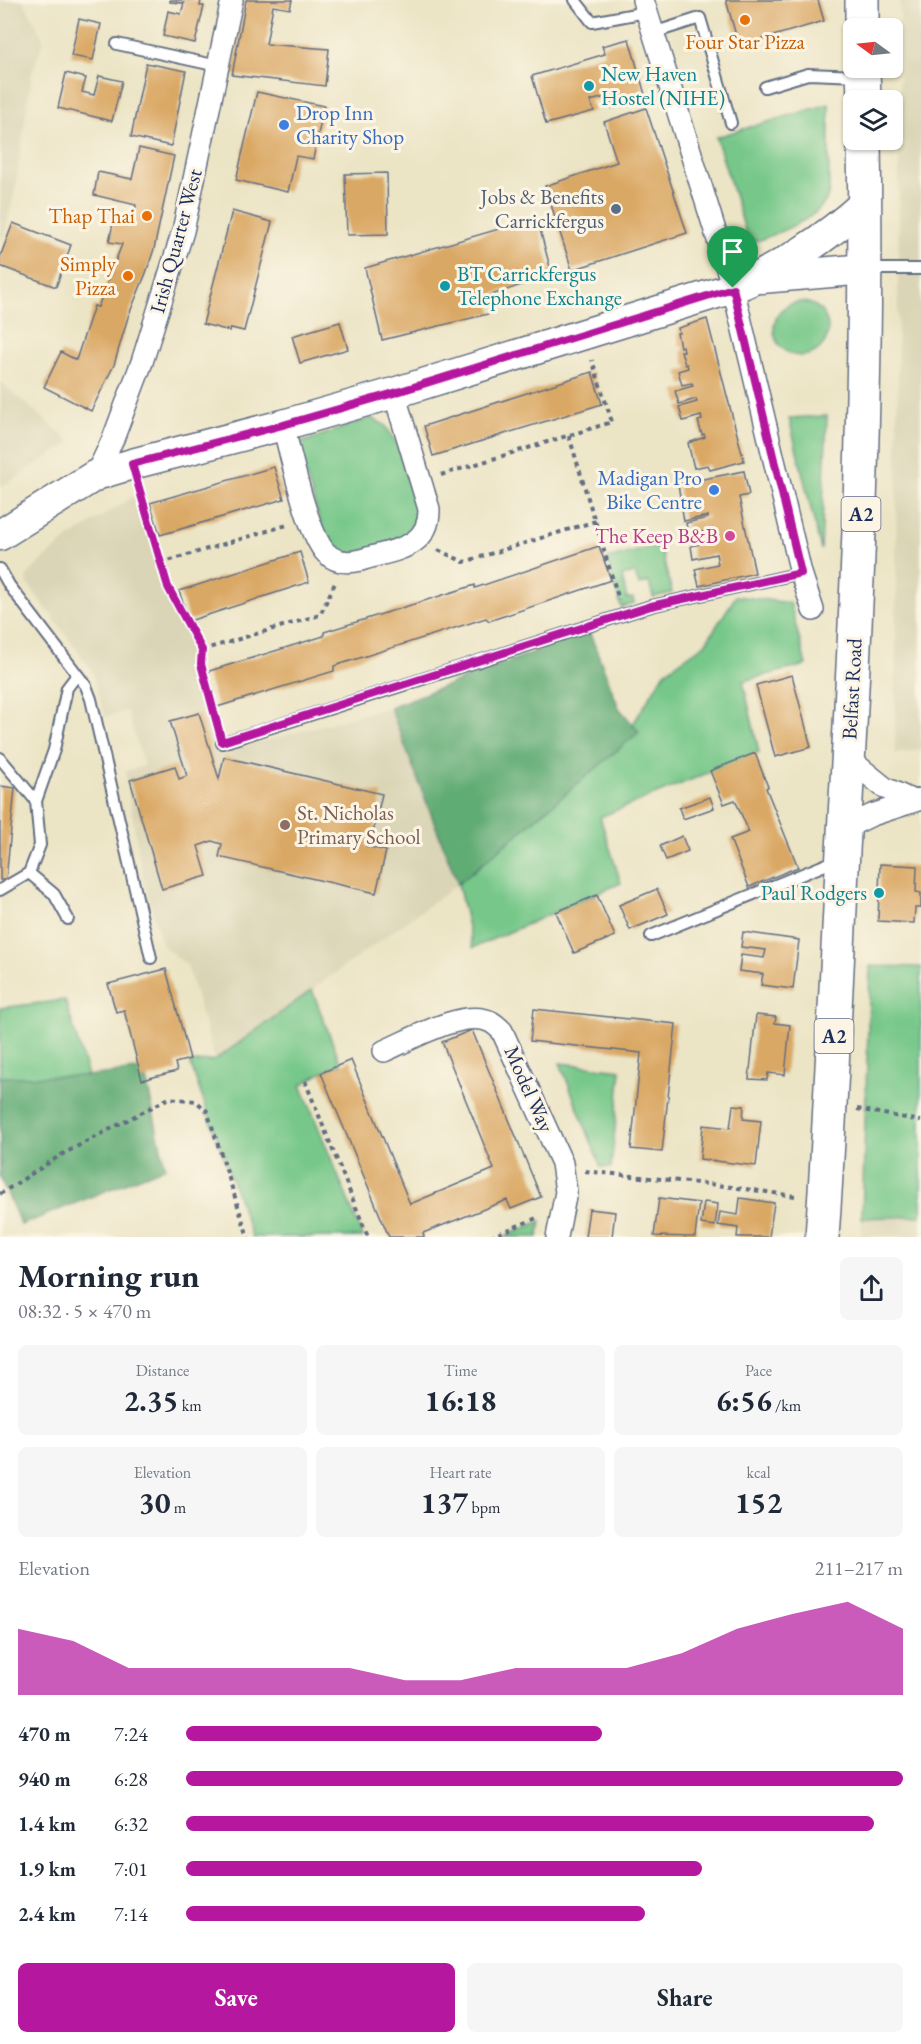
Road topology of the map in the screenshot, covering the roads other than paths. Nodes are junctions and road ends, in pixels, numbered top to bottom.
1 (232, 0) edge
2 (575, 0) edge
3 (862, 0) edge
4 (644, 6) edge
5 (862, 18) edge
6 (653, 33) junction
7 (117, 44) dead end
8 (218, 66) junction
9 (863, 81) edge
10 (765, 87) dead end
11 (731, 123) dead end
12 (864, 150) edge
13 (865, 203) junction
14 (866, 269) junction
15 (921, 269) edge
16 (744, 283) junction
17 (394, 393) junction
18 (283, 425) junction
19 (96, 476) junction
20 (0, 535) edge
21 (0, 569) edge
22 (801, 573) junction
23 (813, 610) dead end
24 (77, 675) junction
25 (222, 742) road end
26 (0, 758) edge
27 (848, 758) junction
28 (917, 800) edge
29 (36, 801) junction
30 (844, 843) junction
31 (30, 873) junction
32 (0, 890) edge
33 (68, 919) dead end
34 (651, 936) dead end
35 (151, 958) dead end
36 (384, 1051) dead end
37 (557, 1237) edge
38 (822, 1237) edge

1 - 8 street, Irish Quarter West
2 - 4 lane
3 - 5 highway
4 - 6 street
6 - 11 lane
6 - 16 street
7 - 8 lane
8 - 19 street, Irish Quarter West
9 - 10 lane
12 - 13 highway, Belfast Road / A2
13 - 14 highway, Belfast Road / A2
13 - 16 street
14 - 15 lane
14 - 16 street
14 - 27 highway, Belfast Road / A2
16 - 17 street
16 - 22 street
17 - 18 street
17 - 18 street
18 - 19 street
19 - 20 street
21 - 24 lane
22 - 23 street
22 - 25 lane
24 - 29 lane
24 - 35 lane
26 - 29 lane
27 - 28 street
27 - 30 highway, Belfast Road / A2
28 - 30 street
29 - 31 lane
30 - 34 lane
30 - 38 highway, Belfast Road / A2
31 - 32 lane
31 - 33 lane
36 - 37 street, Model Way

